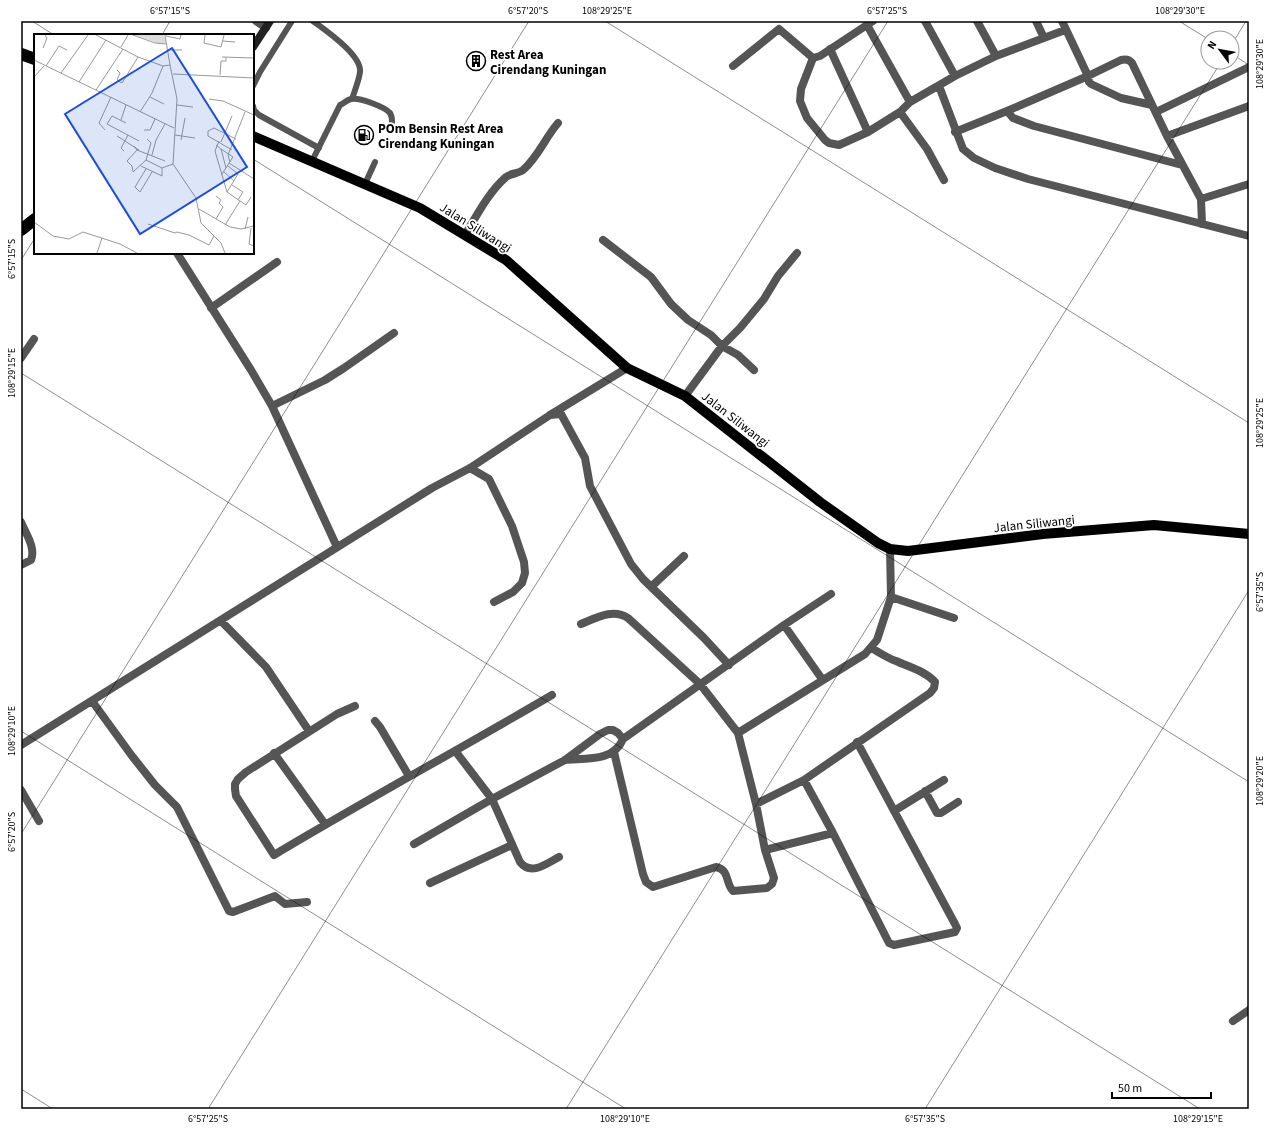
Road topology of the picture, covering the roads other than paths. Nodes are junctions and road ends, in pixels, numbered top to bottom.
1 (256, 21) edge
2 (292, 21) edge
3 (313, 21) edge
4 (925, 21) edge
5 (977, 21) edge
6 (1036, 21) edge
7 (1062, 21) edge
8 (870, 23) edge
9 (268, 24) edge
10 (1066, 30) junction
11 (1044, 38) junction
12 (254, 45) edge
13 (830, 50) junction
14 (21, 54) edge
15 (996, 56) junction
16 (813, 58) junction
17 (34, 59) edge
18 (733, 66) dead end
19 (1249, 67) edge
20 (955, 76) junction
21 (1088, 76) junction
22 (254, 84) edge
23 (939, 86) junction
24 (352, 99) junction
25 (910, 102) junction
26 (1249, 106) edge
27 (1154, 108) junction
28 (254, 110) edge
29 (1007, 111) junction
30 (900, 112) junction
31 (392, 122) dead end
32 (558, 123) dead end
33 (868, 132) junction
34 (956, 132) junction
35 (254, 136) edge
36 (1168, 136) junction
37 (319, 148) junction
38 (312, 162) junction
39 (375, 162) dead end
40 (1182, 165) junction
41 (944, 180) dead end
42 (365, 184) junction
43 (1249, 184) edge
44 (1201, 199) junction
45 (34, 220) edge
46 (1202, 224) junction
47 (21, 230) edge
48 (465, 235) junction
49 (1249, 236) edge
50 (603, 240) dead end
51 (797, 253) dead end
52 (178, 254) edge
53 (277, 262) dead end
54 (211, 308) junction
55 (394, 333) dead end
56 (34, 339) dead end
57 (722, 346) junction
58 (21, 358) edge
59 (627, 368) junction
60 (754, 370) dead end
61 (685, 396) junction
62 (272, 406) junction
63 (550, 415) junction
64 (470, 468) junction
65 (21, 522) edge
66 (1249, 534) edge
67 (337, 547) junction
68 (890, 549) junction
69 (684, 556) dead end
70 (21, 566) edge
71 (652, 586) junction
72 (831, 594) dead end
73 (891, 597) junction
74 (494, 602) dead end
75 (954, 618) dead end
76 (221, 621) junction
77 (581, 624) dead end
78 (784, 625) junction
79 (870, 648) junction
80 (729, 665) junction
81 (822, 679) junction
82 (700, 684) junction
83 (552, 695) dead end
84 (92, 701) junction
85 (355, 706) dead end
86 (375, 721) dead end
87 (309, 731) junction
88 (738, 733) junction
89 (623, 739) junction
90 (857, 742) junction
91 (21, 745) edge
92 (456, 752) junction
93 (614, 752) junction
94 (274, 753) junction
95 (565, 760) junction
96 (409, 776) junction
97 (804, 780) junction
98 (944, 780) dead end
99 (21, 790) edge
100 (925, 791) junction
101 (492, 799) junction
102 (958, 802) dead end
103 (756, 804) junction
104 (894, 811) junction
105 (39, 821) dead end
106 (325, 824) junction
107 (833, 832) junction
108 (414, 844) dead end
109 (512, 845) junction
110 (765, 850) junction
111 (559, 857) dead end
112 (430, 883) dead end
113 (307, 902) dead end
114 (1249, 1010) edge
115 (1233, 1021) dead end

1 - 9 street
2 - 22 lane
3 - 24 lane
4 - 20 street
5 - 15 street
6 - 11 street
7 - 10 street
8 - 13 street
8 - 25 street
9 - 12 main road
10 - 11 street
10 - 21 street
11 - 15 street
13 - 16 street
13 - 33 street
14 - 17 highway
15 - 20 street
16 - 18 street
16 - 33 street
19 - 27 street
20 - 23 street
21 - 27 street
21 - 27 street
21 - 29 street
23 - 25 street
23 - 34 street
24 - 31 lane
24 - 37 lane
25 - 30 street
26 - 36 street
27 - 36 street
28 - 37 lane
29 - 34 street
29 - 40 street
30 - 33 street
30 - 41 street
32 - 48 street
34 - 46 street
35 - 38 main road, Jalan Siliwangi
36 - 40 street
37 - 38 lane
38 - 42 main road, Jalan Siliwangi
39 - 42 lane
40 - 44 street
42 - 48 main road, Jalan Siliwangi
43 - 44 street
44 - 46 street
45 - 47 highway
46 - 49 street
48 - 59 main road, Jalan Siliwangi
50 - 57 street
51 - 57 street
52 - 54 street
53 - 54 street
54 - 62 street
55 - 62 street
56 - 58 street
57 - 60 street
57 - 61 street
59 - 61 main road, Jalan Siliwangi
59 - 63 street
61 - 68 main road, Jalan Siliwangi
62 - 67 street
63 - 64 street
63 - 71 street
64 - 67 street
64 - 74 street
65 - 70 street
66 - 68 main road, Jalan Siliwangi
67 - 76 street
68 - 73 street
69 - 71 street
71 - 80 street
72 - 78 street
73 - 75 street
73 - 79 street
76 - 84 street
76 - 87 street
77 - 82 street
78 - 80 street
78 - 81 street
79 - 81 street
79 - 90 street
80 - 82 street
81 - 88 street
82 - 88 street
82 - 89 street
83 - 92 street
84 - 91 street
84 - 113 street
85 - 87 street
86 - 96 street
87 - 94 street
88 - 103 street
89 - 93 street
89 - 95 street
90 - 97 street
90 - 104 street
92 - 96 street
92 - 101 street
93 - 95 street
93 - 110 street
94 - 106 street
94 - 106 street
95 - 101 street
96 - 106 street
97 - 103 street
97 - 107 street
98 - 100 street
99 - 105 street
100 - 102 street
100 - 104 street
101 - 108 street
101 - 109 street
103 - 110 street
104 - 107 street
107 - 110 street
109 - 111 street
109 - 112 street
114 - 115 street

